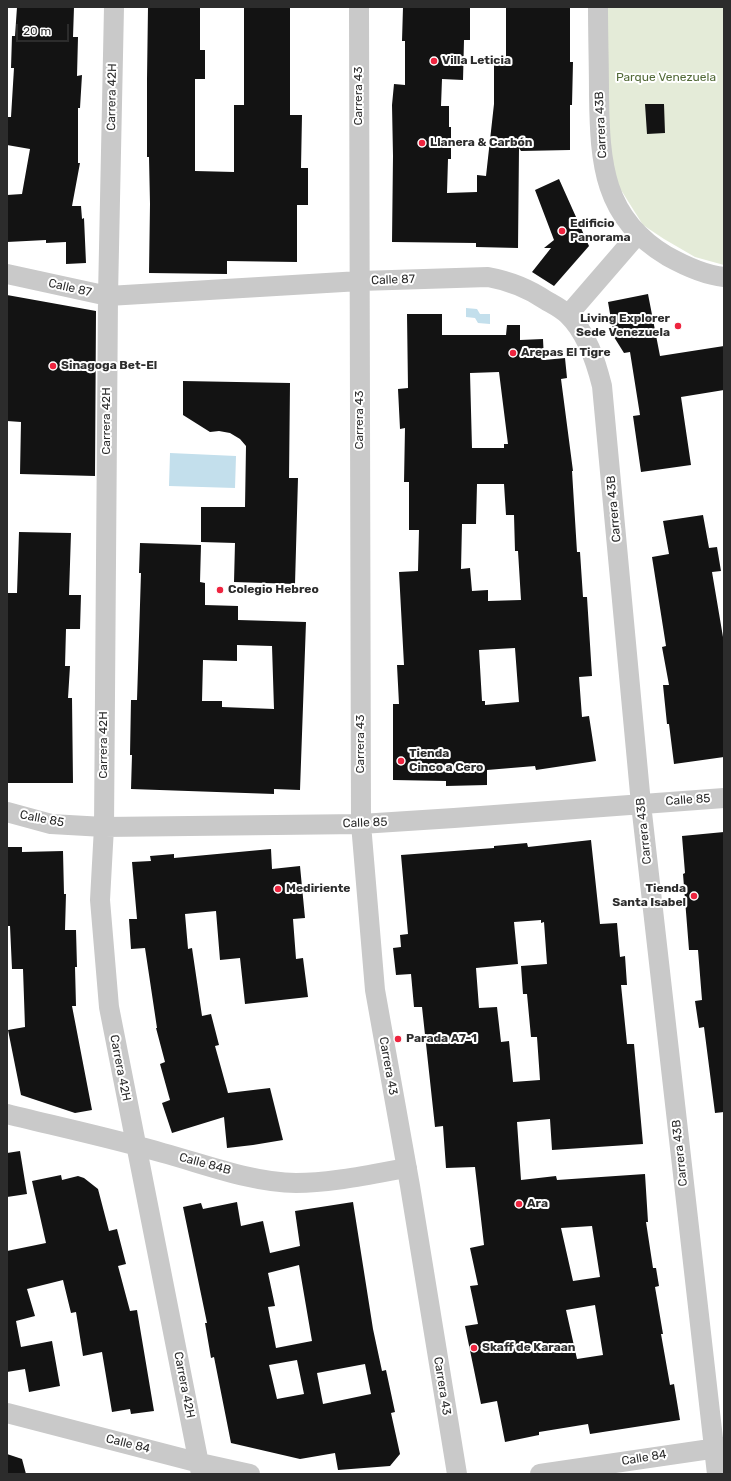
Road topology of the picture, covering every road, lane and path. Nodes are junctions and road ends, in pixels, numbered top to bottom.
1 (114, 7) edge
2 (359, 7) edge
3 (598, 7) edge
4 (638, 234) junction
5 (7, 274) edge
6 (724, 277) edge
7 (360, 281) junction
8 (108, 296) junction
9 (568, 315) junction
10 (724, 798) edge
11 (641, 804) junction
12 (7, 812) edge
13 (362, 824) junction
14 (104, 827) junction
15 (7, 1114) edge
16 (135, 1145) junction
17 (407, 1168) junction
18 (7, 1413) edge
19 (719, 1447) edge
20 (200, 1468) edge
21 (250, 1474) edge
22 (457, 1474) edge
23 (540, 1474) edge
24 (717, 1474) edge

1 - 8 street, Carrera 42H
2 - 7 street, Carrera 43
3 - 4 street, Carrera 43B
4 - 6 street
4 - 9 street
5 - 8 street, Calle 87
7 - 8 street, Calle 87
7 - 9 street, Calle 87
7 - 13 street, Carrera 43
8 - 14 street, Carrera 42H
9 - 11 street, Carrera 43B
10 - 11 street, Calle 85
11 - 13 street, Calle 85
11 - 19 street, Carrera 43B
12 - 14 street, Calle 85
13 - 14 street, Calle 85
13 - 17 street, Carrera 43
14 - 16 street, Carrera 42H
15 - 16 street, Calle 84B
16 - 17 street, Calle 84B
16 - 20 street, Carrera 42H
17 - 22 street, Carrera 43
18 - 20 street, Calle 84
19 - 23 street, Calle 84
19 - 24 street, Carrera 43B
20 - 21 street, Calle 84

